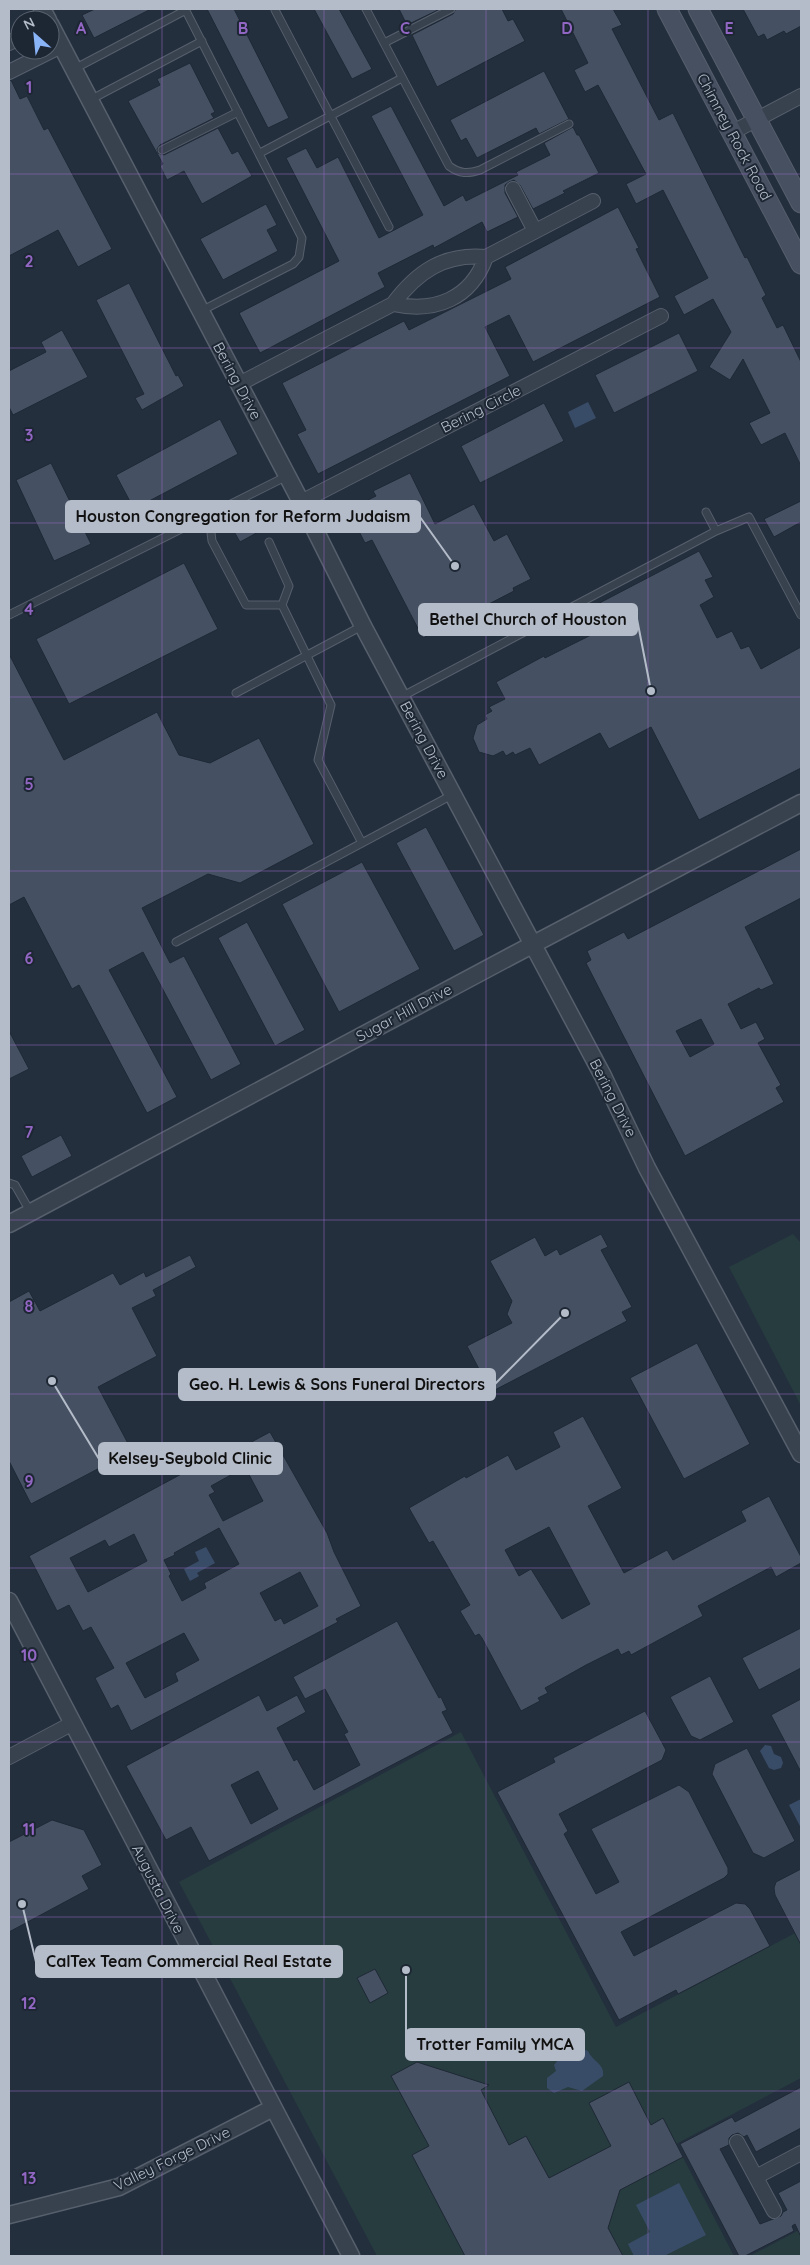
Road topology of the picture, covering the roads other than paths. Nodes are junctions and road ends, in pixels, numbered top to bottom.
1 (186, 9) edge
2 (366, 9) edge
3 (451, 9) edge
4 (667, 9) edge
5 (698, 9) edge
6 (275, 10) dead end
7 (202, 41) junction
8 (384, 43) junction
9 (61, 46) joint
10 (74, 69) junction
11 (9, 72) edge
12 (402, 78) junction
13 (801, 96) edge
14 (90, 100) junction
15 (238, 112) junction
16 (331, 116) junction
17 (757, 120) junction
18 (569, 124) dead end
19 (731, 133) junction
20 (162, 150) dead end
21 (260, 153) junction
22 (512, 189) dead end
23 (593, 201) dead end
24 (801, 203) edge
25 (389, 226) dead end
26 (535, 231) junction
27 (486, 257) junction
28 (801, 264) edge
29 (393, 304) junction
30 (201, 311) junction
31 (661, 316) dead end
32 (239, 384) junction
33 (288, 476) junction
34 (301, 502) junction
35 (706, 512) dead end
36 (208, 516) junction
37 (716, 531) junction
38 (269, 542) dead end
39 (282, 605) junction
40 (9, 615) edge
41 (801, 615) edge
42 (363, 626) junction
43 (307, 655) junction
44 (236, 693) dead end
45 (401, 697) junction
46 (452, 795) junction
47 (801, 804) edge
48 (362, 843) junction
49 (176, 942) dead end
50 (532, 945) junction
51 (9, 1183) edge
52 (30, 1213) junction
53 (9, 1224) edge
54 (801, 1454) edge
55 (9, 1601) edge
56 (73, 1723) junction
57 (9, 1757) edge
58 (273, 2108) junction
59 (738, 2142) dead end
60 (801, 2153) edge
61 (756, 2176) junction
62 (774, 2211) dead end
63 (9, 2215) edge
64 (351, 2256) edge

1 - 7 lane
1 - 10 lane
2 - 8 lane
3 - 8 lane
4 - 19 main road, Chimney Rock Road
5 - 17 main road, Chimney Rock Road
6 - 16 lane
7 - 14 lane
7 - 15 lane
8 - 12 lane
9 - 10 street, Bering Drive
9 - 11 street
10 - 14 street, Bering Drive
12 - 16 lane
12 - 18 lane
13 - 17 street
14 - 30 street, Bering Drive
15 - 20 lane
15 - 21 lane
16 - 21 lane
16 - 25 lane
17 - 19 street
17 - 24 main road, Chimney Rock Road
19 - 28 main road, Chimney Rock Road
21 - 30 lane
22 - 26 street
23 - 26 street
26 - 27 street
27 - 29 street
27 - 29 street
29 - 32 street
30 - 32 street, Bering Drive
31 - 34 street, Bering Circle
32 - 33 street, Bering Drive
33 - 34 street, Bering Drive
33 - 36 lane
34 - 42 street, Bering Drive
35 - 37 lane
36 - 39 lane
36 - 40 lane
37 - 41 lane
37 - 45 lane
38 - 39 lane
39 - 43 lane
42 - 43 lane
42 - 45 street, Bering Drive
43 - 44 lane
43 - 48 lane
45 - 46 street, Bering Drive
46 - 48 lane
46 - 50 street, Bering Drive
47 - 50 street, Sugar Hill Drive
48 - 49 lane
50 - 52 street, Sugar Hill Drive
50 - 54 street, Bering Drive
51 - 52 lane
52 - 53 street, Sugar Hill Drive
55 - 56 street, Augusta Drive
56 - 57 street
56 - 58 street, Augusta Drive
58 - 63 street, Valley Forge Drive
58 - 64 street, Augusta Drive
59 - 61 street
60 - 61 street
61 - 62 street

